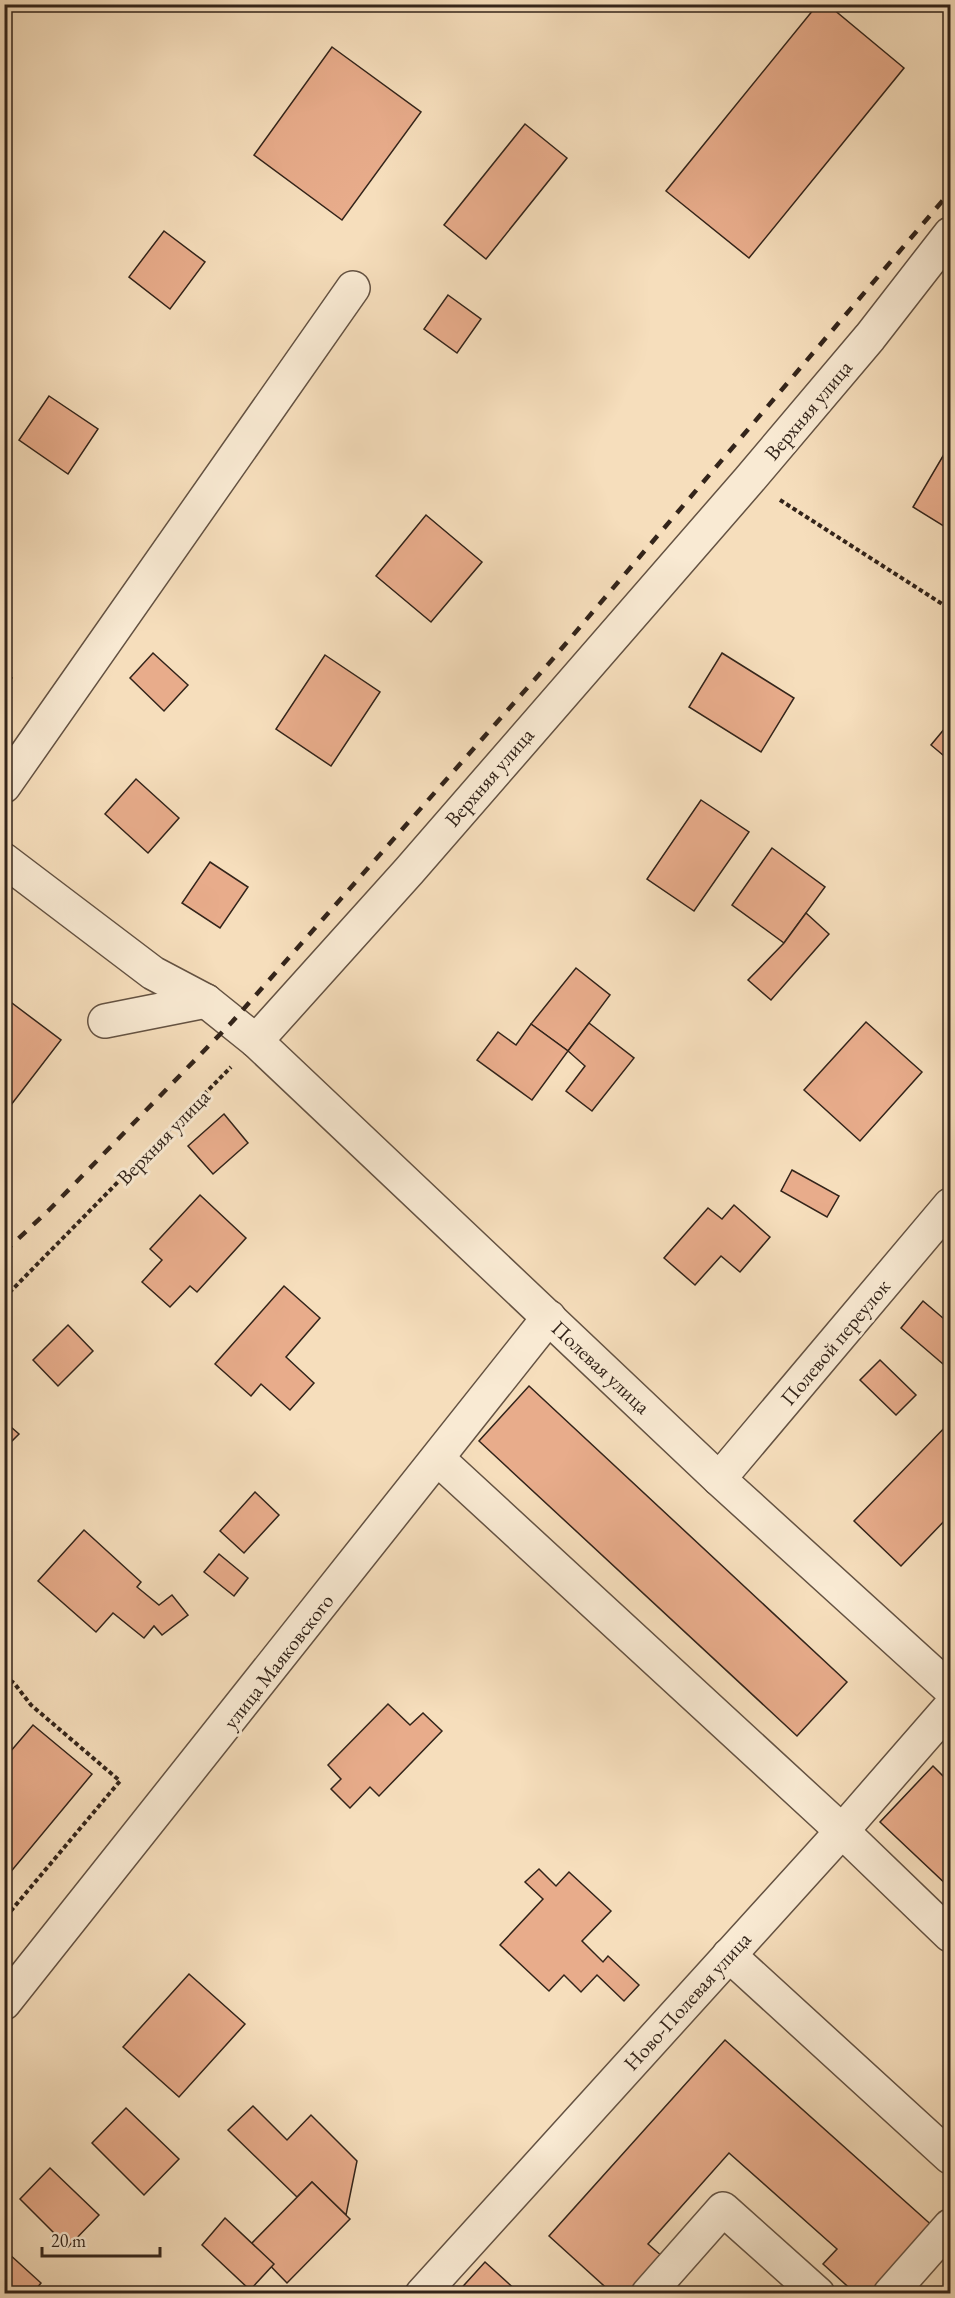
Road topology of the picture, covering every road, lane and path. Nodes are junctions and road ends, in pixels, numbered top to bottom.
1 (951, 234) edge
2 (353, 288) dead end
3 (749, 480) junction
4 (951, 609) edge
5 (4, 786) edge
6 (4, 860) edge
7 (206, 1001) junction
8 (105, 1021) dead end
9 (256, 1041) junction
10 (951, 1205) edge
11 (4, 1298) edge
12 (549, 1317) junction
13 (438, 1459) junction
14 (719, 1479) junction
15 (4, 1676) edge
16 (951, 1689) edge
17 (951, 1707) edge
18 (842, 1831) junction
19 (4, 1918) edge
20 (951, 1935) edge
21 (729, 1954) junction
22 (4, 2003) edge
23 (951, 2157) edge
24 (951, 2226) edge
25 (422, 2294) edge
26 (648, 2294) edge
27 (818, 2294) edge
28 (890, 2294) edge

1 - 3 street, Верхняя улица
2 - 5 street
3 - 4 path
3 - 9 street, Верхняя улица
6 - 7 street, Полевая улица
7 - 8 street
7 - 9 street, Полевая улица
9 - 11 path, Верхняя улица
9 - 12 street, Полевая улица
10 - 14 street, Полевой переулок
12 - 13 street, улица Маяковского
12 - 14 street, Полевая улица
13 - 18 street
13 - 22 street, улица Маяковского
14 - 16 street, Полевая улица
15 - 19 path
17 - 18 street, Ново-Полевая улица
18 - 20 street
18 - 21 street, Ново-Полевая улица
21 - 23 street
21 - 25 street, Ново-Полевая улица
24 - 28 street
26 - 27 street

